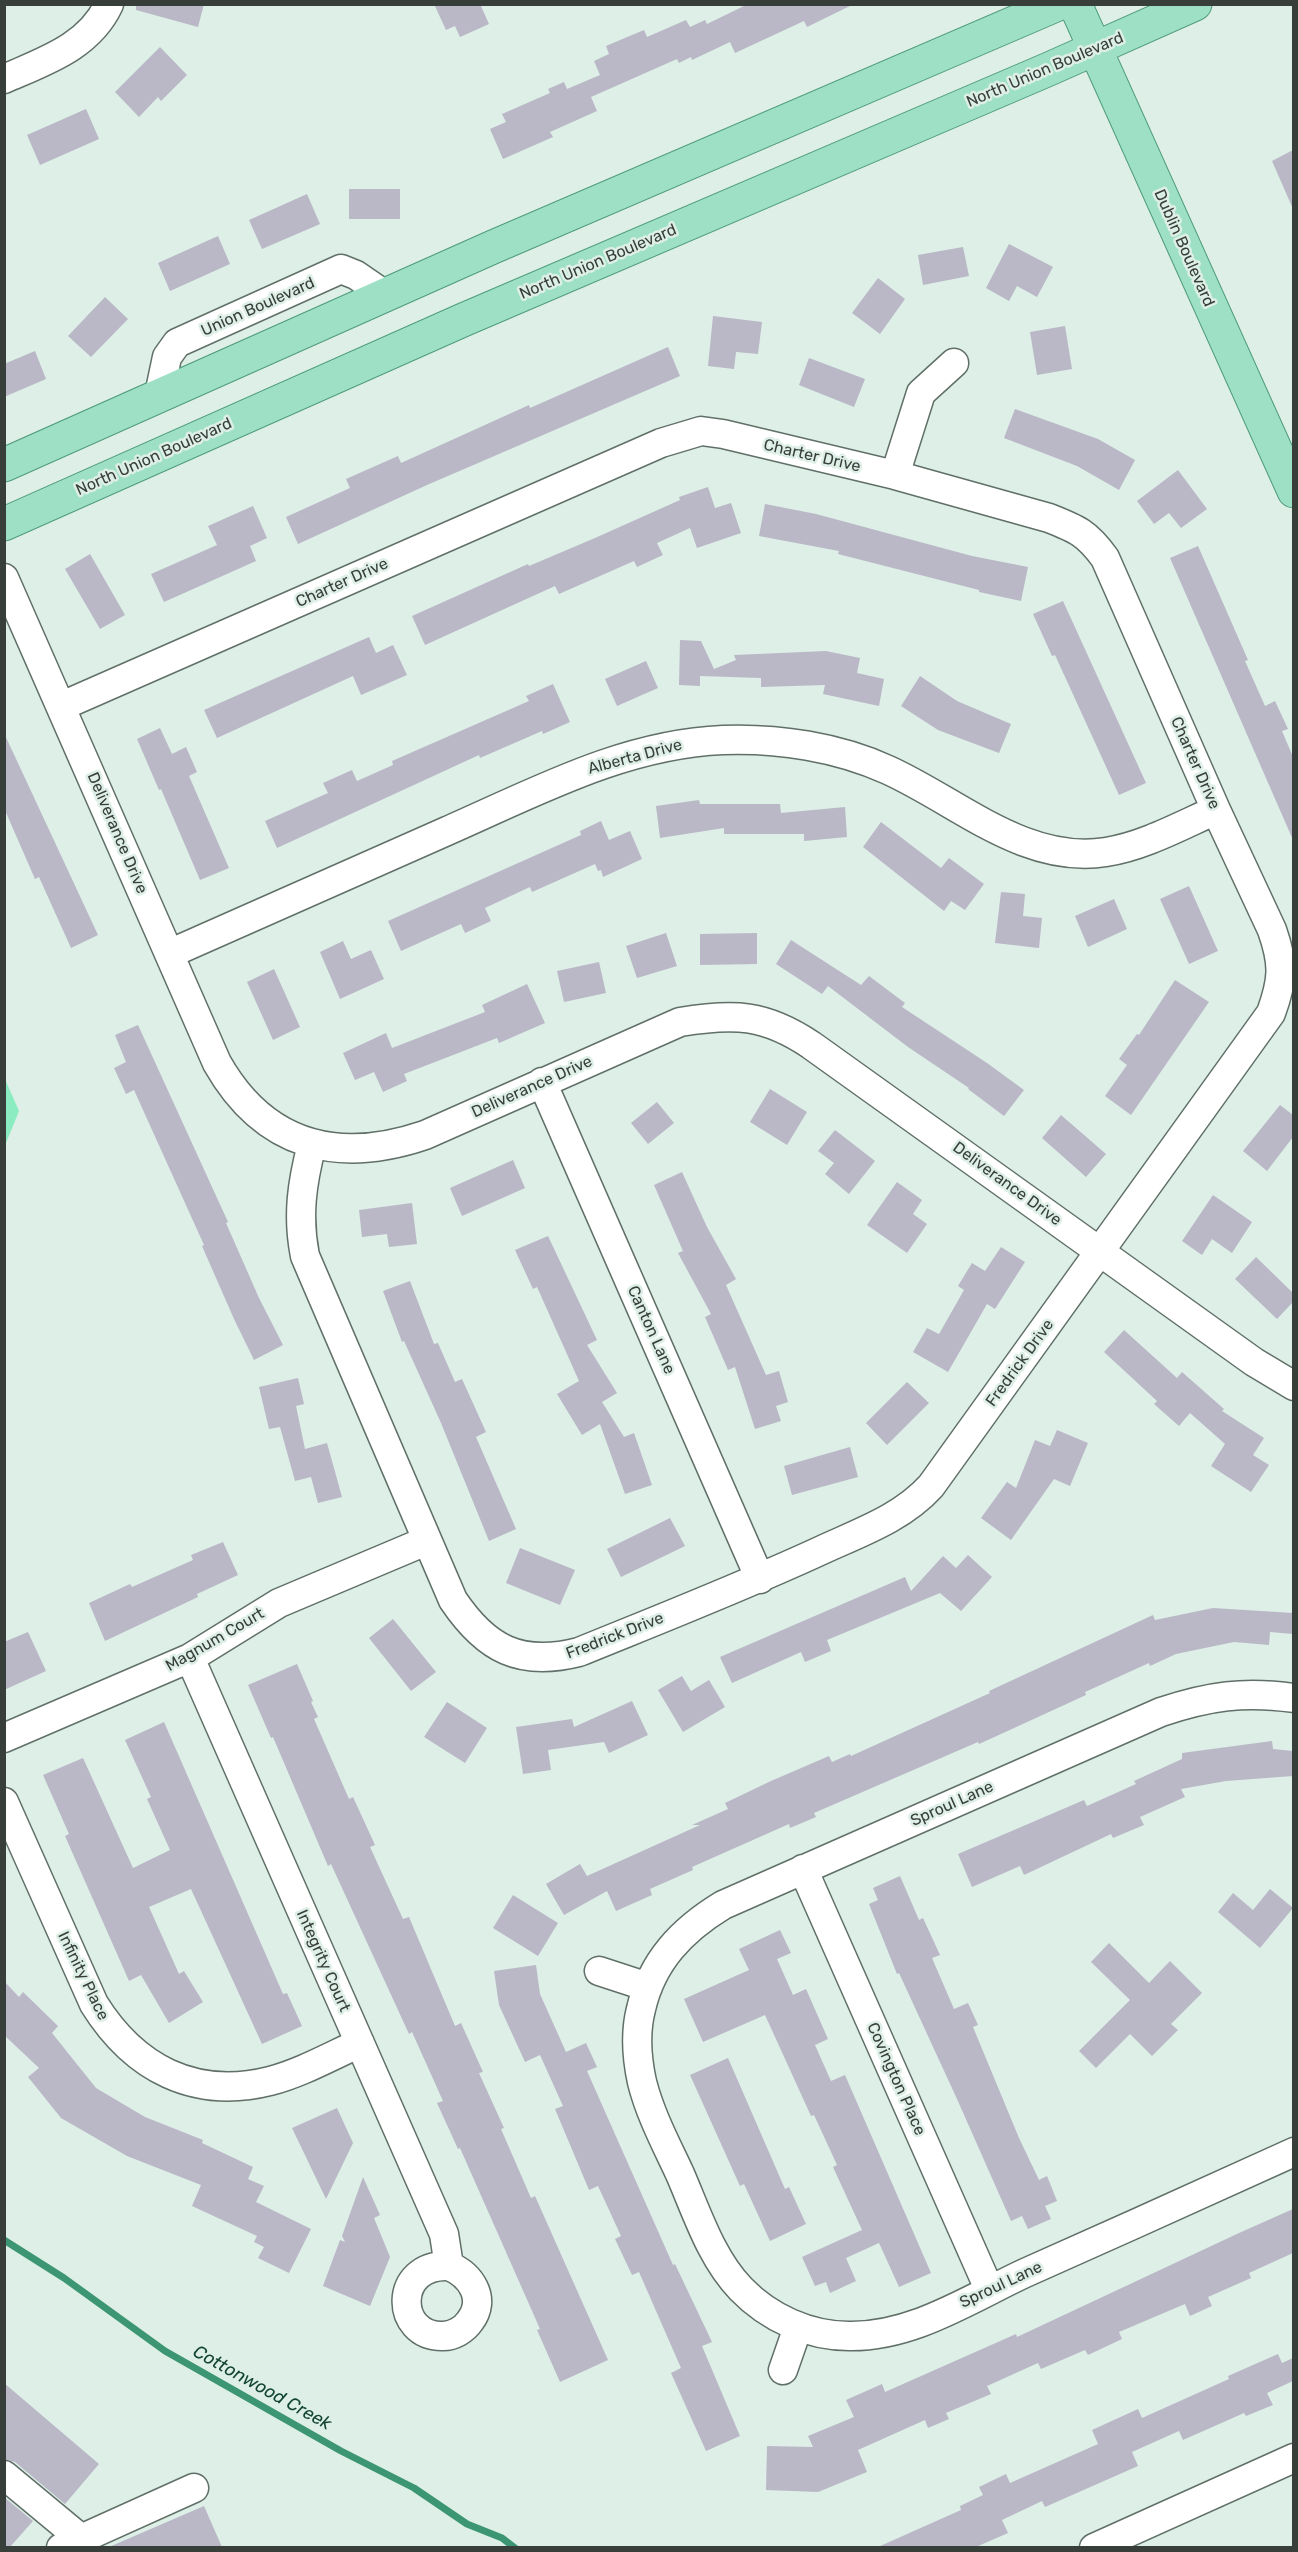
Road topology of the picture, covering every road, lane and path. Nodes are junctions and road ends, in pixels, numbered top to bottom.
1 (109, 4) edge
2 (1058, 4) edge
3 (1075, 4) edge
4 (1195, 4) edge
5 (1095, 49) junction
6 (4, 79) edge
7 (954, 363) dead end
8 (4, 465) edge
9 (895, 475) junction
10 (1293, 491) edge
11 (4, 524) edge
12 (4, 578) edge
13 (62, 706) junction
14 (1216, 810) junction
15 (169, 954) junction
16 (1282, 1020) edge
17 (542, 1082) junction
18 (312, 1144) junction
19 (1100, 1251) junction
20 (1293, 1386) edge
21 (426, 1541) junction
22 (760, 1578) junction
23 (190, 1658) junction
24 (1293, 1698) edge
25 (4, 1738) edge
26 (4, 1802) edge
27 (803, 1869) junction
28 (599, 1971) dead end
29 (648, 1987) junction
30 (360, 2043) junction
31 (1293, 2152) edge
32 (449, 2266) dead end
33 (989, 2289) junction
34 (798, 2327) junction
35 (783, 2370) dead end
36 (1293, 2458) edge
37 (4, 2475) edge
38 (195, 2488) dead end
39 (71, 2543) edge
40 (1094, 2547) edge

1 - 6 street
2 - 8 main road
3 - 5 main road, Dublin Boulevard
4 - 5 main road, North Union Boulevard
5 - 10 main road, Dublin Boulevard
5 - 11 main road, North Union Boulevard
7 - 9 street
9 - 13 street, Charter Drive
9 - 14 street, Charter Drive
12 - 13 street, Deliverance Drive
13 - 15 street, Deliverance Drive
14 - 15 street, Alberta Drive
14 - 16 street, Charter Drive
15 - 18 street, Deliverance Drive
16 - 19 street, Charter Drive
17 - 18 street, Deliverance Drive
17 - 19 street, Deliverance Drive
17 - 22 street, Canton Lane
18 - 21 street, Fredrick Drive
19 - 20 street, Deliverance Drive
19 - 22 street, Fredrick Drive
21 - 22 street, Fredrick Drive
21 - 23 street, Magnum Court
23 - 25 street, Magnum Court
23 - 30 street, Integrity Court
24 - 27 street, Sproul Lane
26 - 30 street, Infinity Place
27 - 29 street, Sproul Lane
27 - 33 street, Covington Place
28 - 29 street
29 - 34 street, Sproul Lane
30 - 32 street, Integrity Court
31 - 33 street, Sproul Lane
33 - 34 street, Sproul Lane
34 - 35 street
36 - 40 street
37 - 39 street
38 - 39 street

